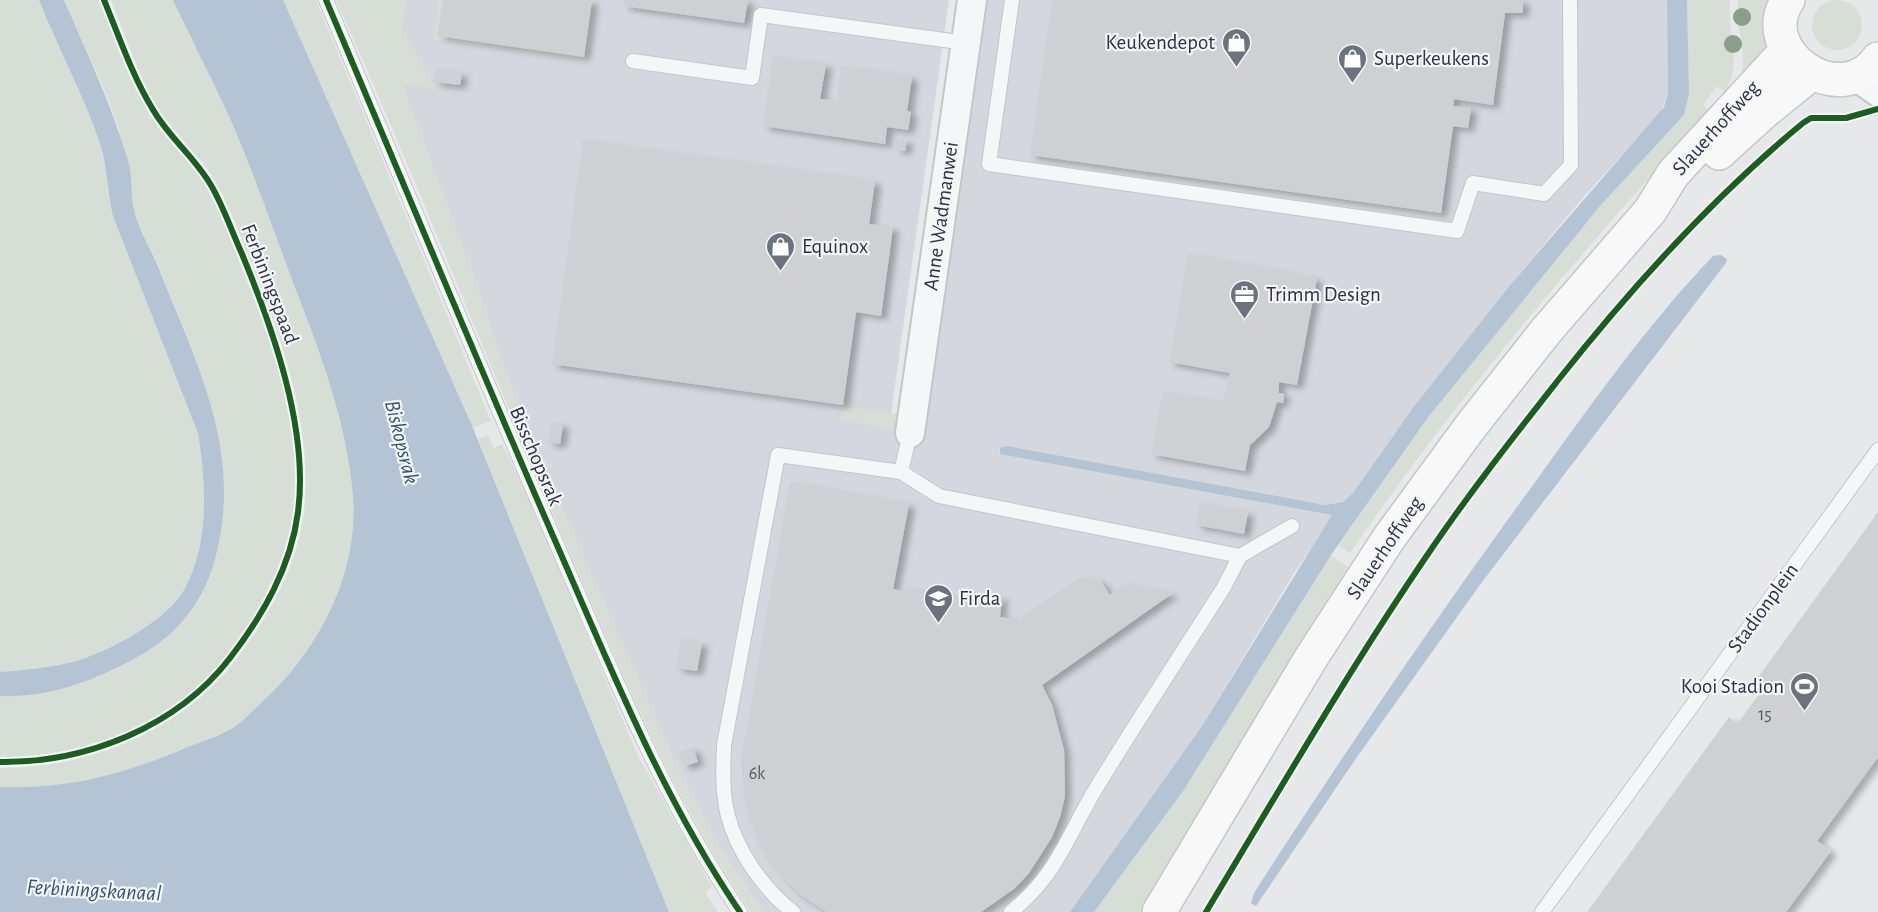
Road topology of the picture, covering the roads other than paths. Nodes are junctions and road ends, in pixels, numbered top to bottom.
1 (326, 0) edge
2 (972, 0) edge
3 (1012, 0) edge
4 (1570, 0) edge
5 (1788, 0) edge
6 (966, 44) junction
7 (1787, 50) junction
8 (633, 61) dead end
9 (1810, 74) junction
10 (1871, 76) edge
11 (1650, 211) junction
12 (910, 433) joint
13 (1878, 450) edge
14 (901, 472) junction
15 (1292, 526) dead end
16 (1240, 556) junction
17 (740, 912) edge
18 (793, 912) edge
19 (1011, 912) edge
20 (1159, 912) edge
21 (1542, 912) edge

1 - 17 lane, Bisschopsrak
2 - 6 street, Anne Wadmanwei
3 - 4 lane
5 - 7 main road
6 - 8 lane
6 - 12 street, Anne Wadmanwei
7 - 9 main road
7 - 11 main road, Slauerhoffweg
9 - 10 main road
9 - 11 main road, Slauerhoffweg
11 - 20 main road, Slauerhoffweg
12 - 14 lane
13 - 21 lane, Stadionplein
14 - 16 lane
14 - 18 lane
15 - 16 lane
16 - 19 lane

